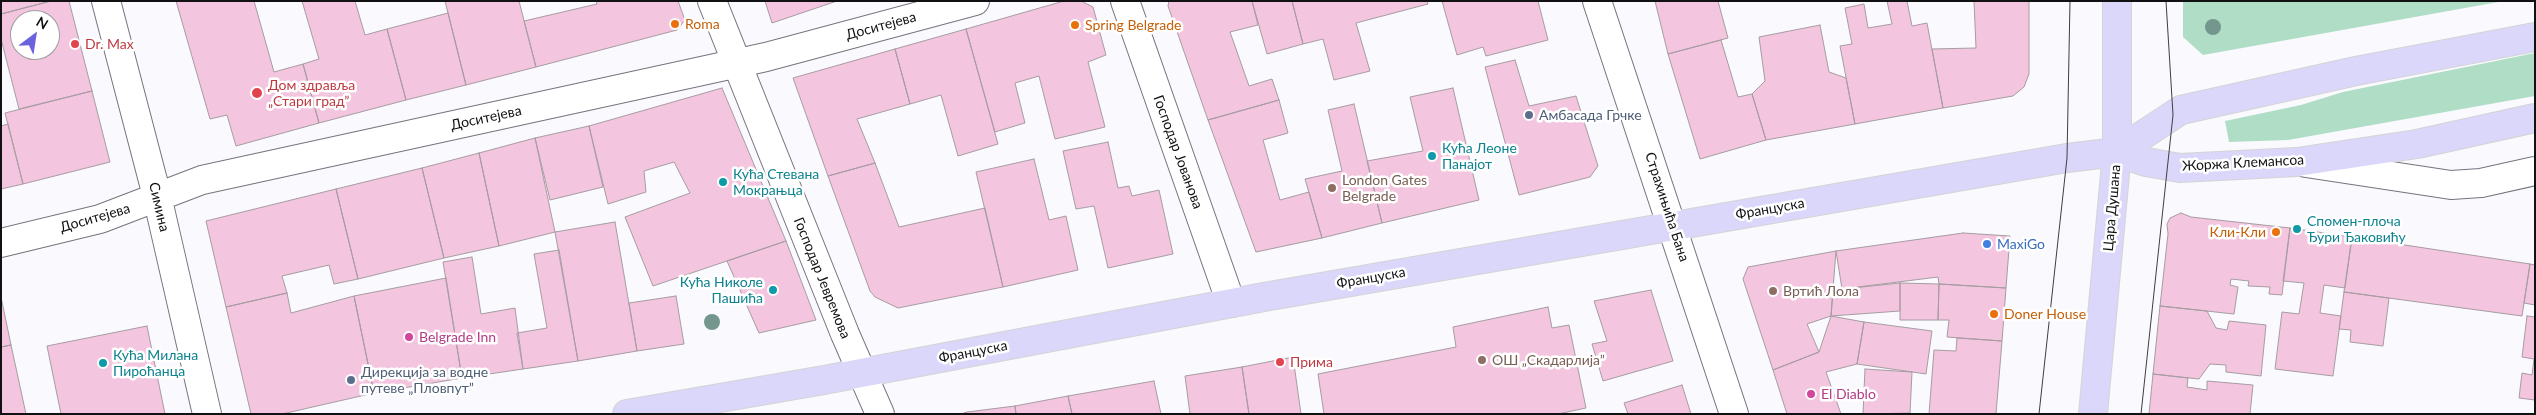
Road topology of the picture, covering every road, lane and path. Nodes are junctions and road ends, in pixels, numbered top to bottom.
1 (106, 1) edge
2 (712, 1) edge
3 (974, 1) edge
4 (1125, 1) edge
5 (1597, 1) edge
6 (2117, 1) edge
7 (2535, 38) edge
8 (736, 64) junction
9 (2535, 118) edge
10 (2117, 152) junction
11 (2297, 162) junction
12 (2535, 171) edge
13 (157, 196) junction
14 (1673, 226) junction
15 (1, 243) edge
16 (1231, 303) junction
17 (862, 373) junction
18 (207, 414) edge
19 (627, 414) edge
20 (880, 414) edge
21 (1734, 414) edge
22 (2092, 414) edge

1 - 13 street, Симина
2 - 8 street, Господар Јевремова
3 - 8 street, Доситејева
4 - 16 street, Господар Јованова
5 - 14 street, Страхињића Бана
6 - 10 main road, Цара Душана
7 - 10 main road
8 - 13 street, Доситејева
8 - 17 street, Господар Јевремова
9 - 11 main road, Жоржа Клемансоа
10 - 11 main road, Жоржа Клемансоа
10 - 14 main road, Француска
10 - 22 main road, Цара Душана
11 - 12 street
13 - 15 street, Доситејева
13 - 18 street, Симина
14 - 16 main road, Француска
14 - 21 street, Страхињића Бана
16 - 17 main road, Француска
17 - 19 main road, Француска
17 - 20 street, Господар Јевремова

